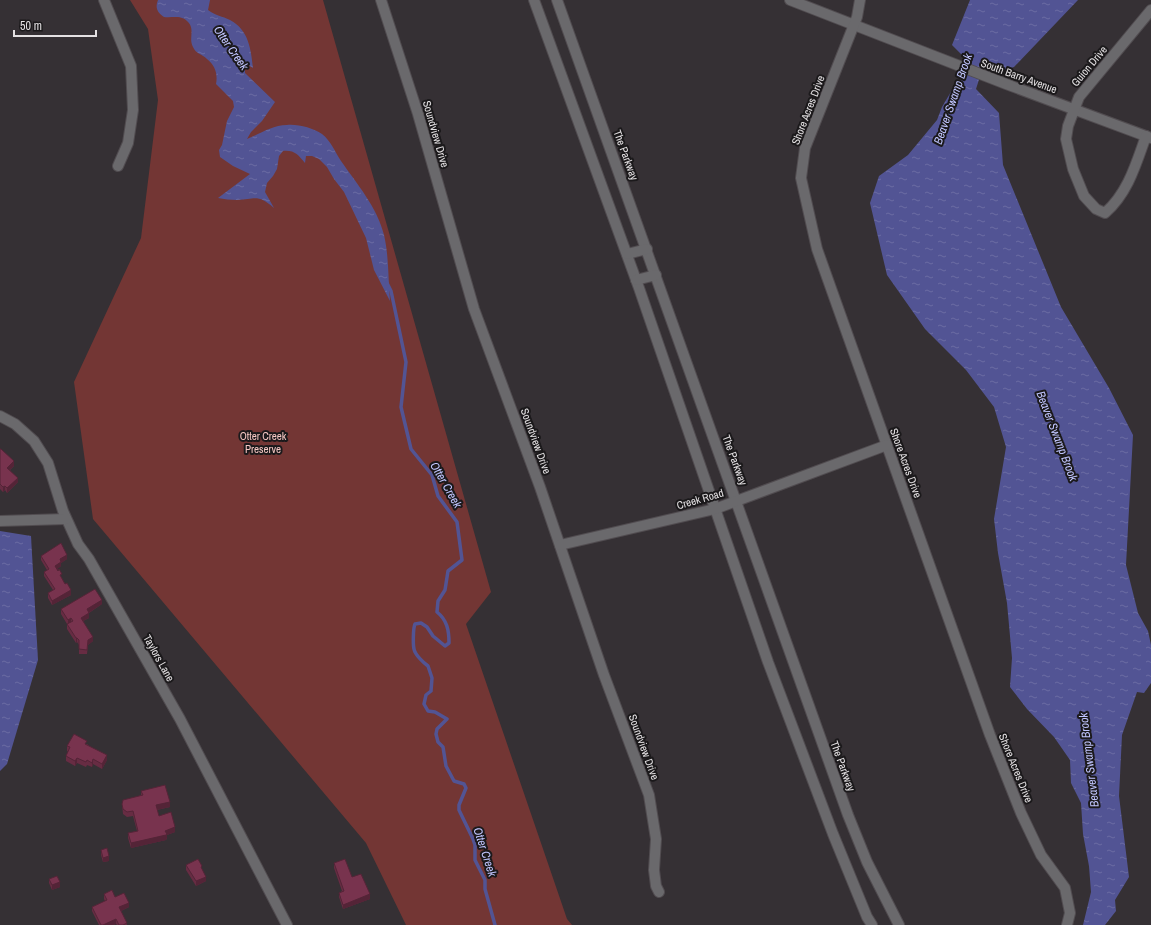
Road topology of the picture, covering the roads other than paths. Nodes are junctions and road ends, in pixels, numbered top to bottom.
1 (104, 0) edge
2 (380, 0) edge
3 (534, 0) edge
4 (557, 0) edge
5 (790, 0) edge
6 (860, 0) edge
7 (1151, 10) edge
8 (853, 25) junction
9 (1074, 109) junction
10 (1149, 137) edge
11 (118, 166) dead end
12 (647, 249) junction
13 (627, 254) junction
14 (656, 275) junction
15 (636, 280) junction
16 (0, 416) edge
17 (887, 445) junction
18 (736, 500) junction
19 (715, 509) junction
20 (66, 519) junction
21 (0, 522) edge
22 (560, 545) junction
23 (658, 892) dead end
24 (287, 925) edge
25 (872, 925) edge
26 (899, 925) edge
27 (1067, 925) edge

1 - 11 street
2 - 22 street, Soundview Drive
3 - 13 street
4 - 12 street, The Parkway
5 - 8 street, South Barry Avenue
6 - 8 street, Shore Acres Drive
7 - 9 street, Guion Drive
8 - 9 street, South Barry Avenue
8 - 17 street, Shore Acres Drive
9 - 10 street, South Barry Avenue
9 - 10 street, Guion Drive
12 - 13 street
12 - 14 street, The Parkway
13 - 15 street
14 - 15 street
14 - 18 street, The Parkway
15 - 19 street
16 - 20 street, Taylors Lane
17 - 18 street, Creek Road
17 - 27 street, Shore Acres Drive
18 - 19 street, Creek Road
18 - 26 street, The Parkway
19 - 22 street, Creek Road
19 - 25 street
20 - 21 street
20 - 24 street, Taylors Lane
22 - 23 street, Soundview Drive

